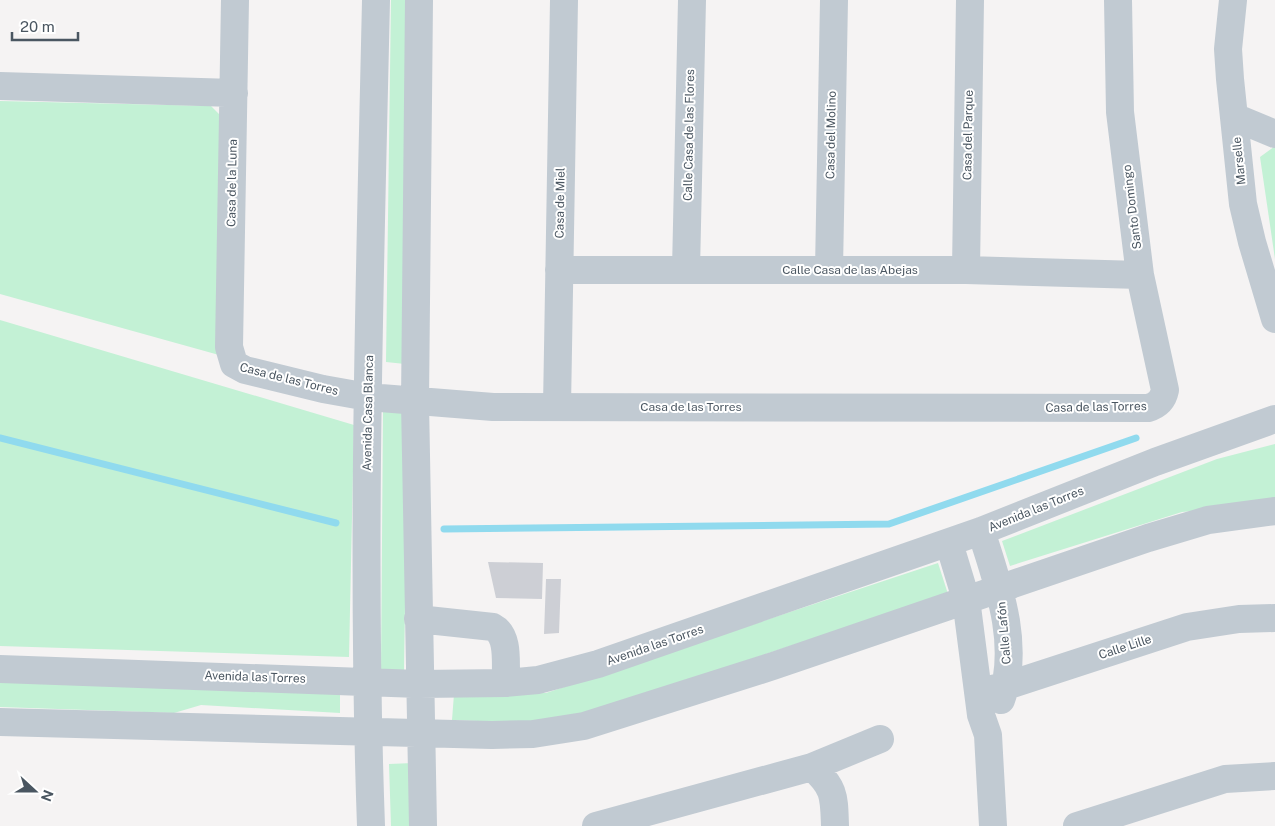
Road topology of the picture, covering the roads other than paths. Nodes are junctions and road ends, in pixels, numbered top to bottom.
1 (235, 0) edge
2 (376, 0) edge
3 (419, 0) edge
4 (564, 0) edge
5 (692, 0) edge
6 (834, 0) edge
7 (970, 0) edge
8 (1118, 0) edge
9 (1233, 0) edge
10 (0, 86) edge
11 (234, 93) junction
12 (1234, 117) junction
13 (1275, 134) edge
14 (559, 270) junction
15 (686, 270) junction
16 (829, 270) junction
17 (966, 270) junction
18 (1140, 275) junction
19 (1275, 317) edge
20 (234, 364) joint
21 (368, 397) junction
22 (415, 402) junction
23 (1154, 406) joint
24 (556, 407) junction
25 (1275, 418) edge
26 (1275, 510) edge
27 (981, 531) junction
28 (949, 543) junction
29 (1000, 589) junction
30 (966, 599) junction
31 (1275, 618) edge
32 (418, 619) junction
33 (0, 669) edge
34 (366, 682) junction
35 (506, 683) junction
36 (419, 684) junction
37 (1006, 686) junction
38 (978, 692) junction
39 (0, 722) edge
40 (368, 731) junction
41 (421, 734) junction
42 (988, 734) junction
43 (880, 739) dead end
44 (812, 767) junction
45 (1275, 776) edge
46 (678, 816) edge
47 (371, 826) edge
48 (423, 826) edge
49 (596, 826) edge
50 (834, 826) edge
51 (993, 826) edge
52 (1077, 826) edge

1 - 11 street, Casa de la Luna
2 - 21 street, Avenida Casa Blanca
3 - 22 street
4 - 14 street, Casa de Miel
5 - 15 street, Calle Casa de las Flores
6 - 16 street, Casa del Molino
7 - 17 street, Casa del Parque
8 - 18 street, Santo Domingo
9 - 12 street, Marselle
10 - 11 street
11 - 20 street, Casa de la Luna
12 - 13 street
12 - 19 street, Marselle
14 - 15 street, Calle Casa de las Abejas
14 - 24 street, Casa de Miel
15 - 16 street, Calle Casa de las Abejas
16 - 17 street, Calle Casa de las Abejas
17 - 18 street, Calle Casa de las Abejas
18 - 23 street, Santo Domingo
20 - 21 street, Casa de las Torres
21 - 22 street, Casa de las Torres
21 - 34 street, Avenida Casa Blanca
22 - 24 street, Casa de las Torres
22 - 32 street
23 - 24 street, Casa de las Torres
25 - 27 street, Avenida las Torres
26 - 29 street
27 - 28 street, Avenida las Torres
27 - 29 street, Calle Lafón
28 - 30 street, Calle Lafón
28 - 35 street, Avenida las Torres
29 - 30 street
29 - 37 street, Calle Lafón
30 - 38 street, Calle Lafón
30 - 41 street
31 - 37 street, Calle Lille
32 - 35 street
32 - 36 street
33 - 34 street, Avenida las Torres
34 - 36 street, Avenida las Torres
34 - 40 street, Avenida Casa Blanca
35 - 36 street, Avenida las Torres
36 - 41 street
37 - 38 street, Calle Lille
37 - 42 street, Calle Lafón
38 - 42 street, Calle Lafón
39 - 40 street
40 - 41 street
40 - 47 street, Avenida Casa Blanca
41 - 48 street
42 - 51 street, Calle Lafón
43 - 44 street
44 - 46 street
44 - 50 street
45 - 52 street
46 - 49 street

